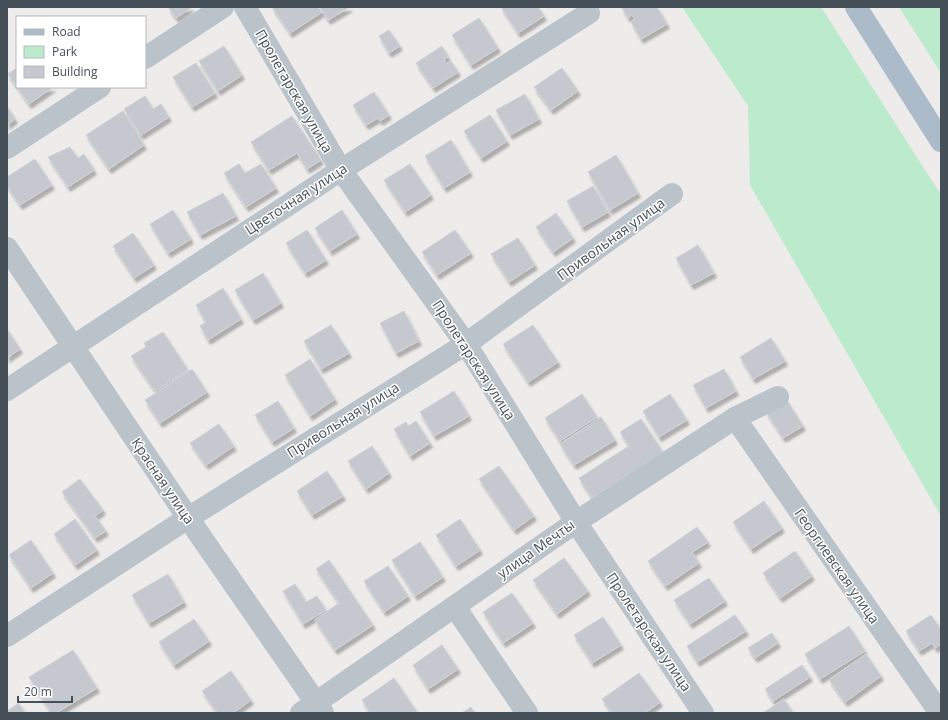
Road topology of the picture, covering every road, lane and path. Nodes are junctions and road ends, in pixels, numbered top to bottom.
1 (223, 7) edge
2 (245, 7) edge
3 (856, 7) edge
4 (589, 13) dead end
5 (146, 57) edge
6 (98, 88) edge
7 (941, 141) edge
8 (7, 148) edge
9 (341, 170) junction
10 (672, 194) dead end
11 (7, 248) edge
12 (466, 344) junction
13 (73, 348) junction
14 (7, 390) edge
15 (778, 397) dead end
16 (735, 418) junction
17 (188, 518) junction
18 (576, 522) junction
19 (455, 607) junction
20 (7, 636) edge
21 (313, 710) edge
22 (527, 713) edge
23 (703, 713) edge
24 (940, 713) edge

1 - 5 street
2 - 9 street, Пролетарская улица
3 - 7 main road
4 - 9 street, Цветочная улица
6 - 8 street
9 - 12 street, Пролетарская улица
9 - 13 street, Цветочная улица
10 - 12 street, Привольная улица
11 - 13 street, Красная улица
12 - 17 street, Привольная улица
12 - 18 street, Пролетарская улица
13 - 14 street, Цветочная улица
13 - 17 street, Красная улица
15 - 16 street, улица Мечты
16 - 18 street, улица Мечты
16 - 24 street, Георгиевская улица
17 - 20 street, Привольная улица
17 - 21 street, Красная улица
18 - 19 street, улица Мечты
18 - 23 street, Пролетарская улица
19 - 21 street, улица Мечты
19 - 22 street

